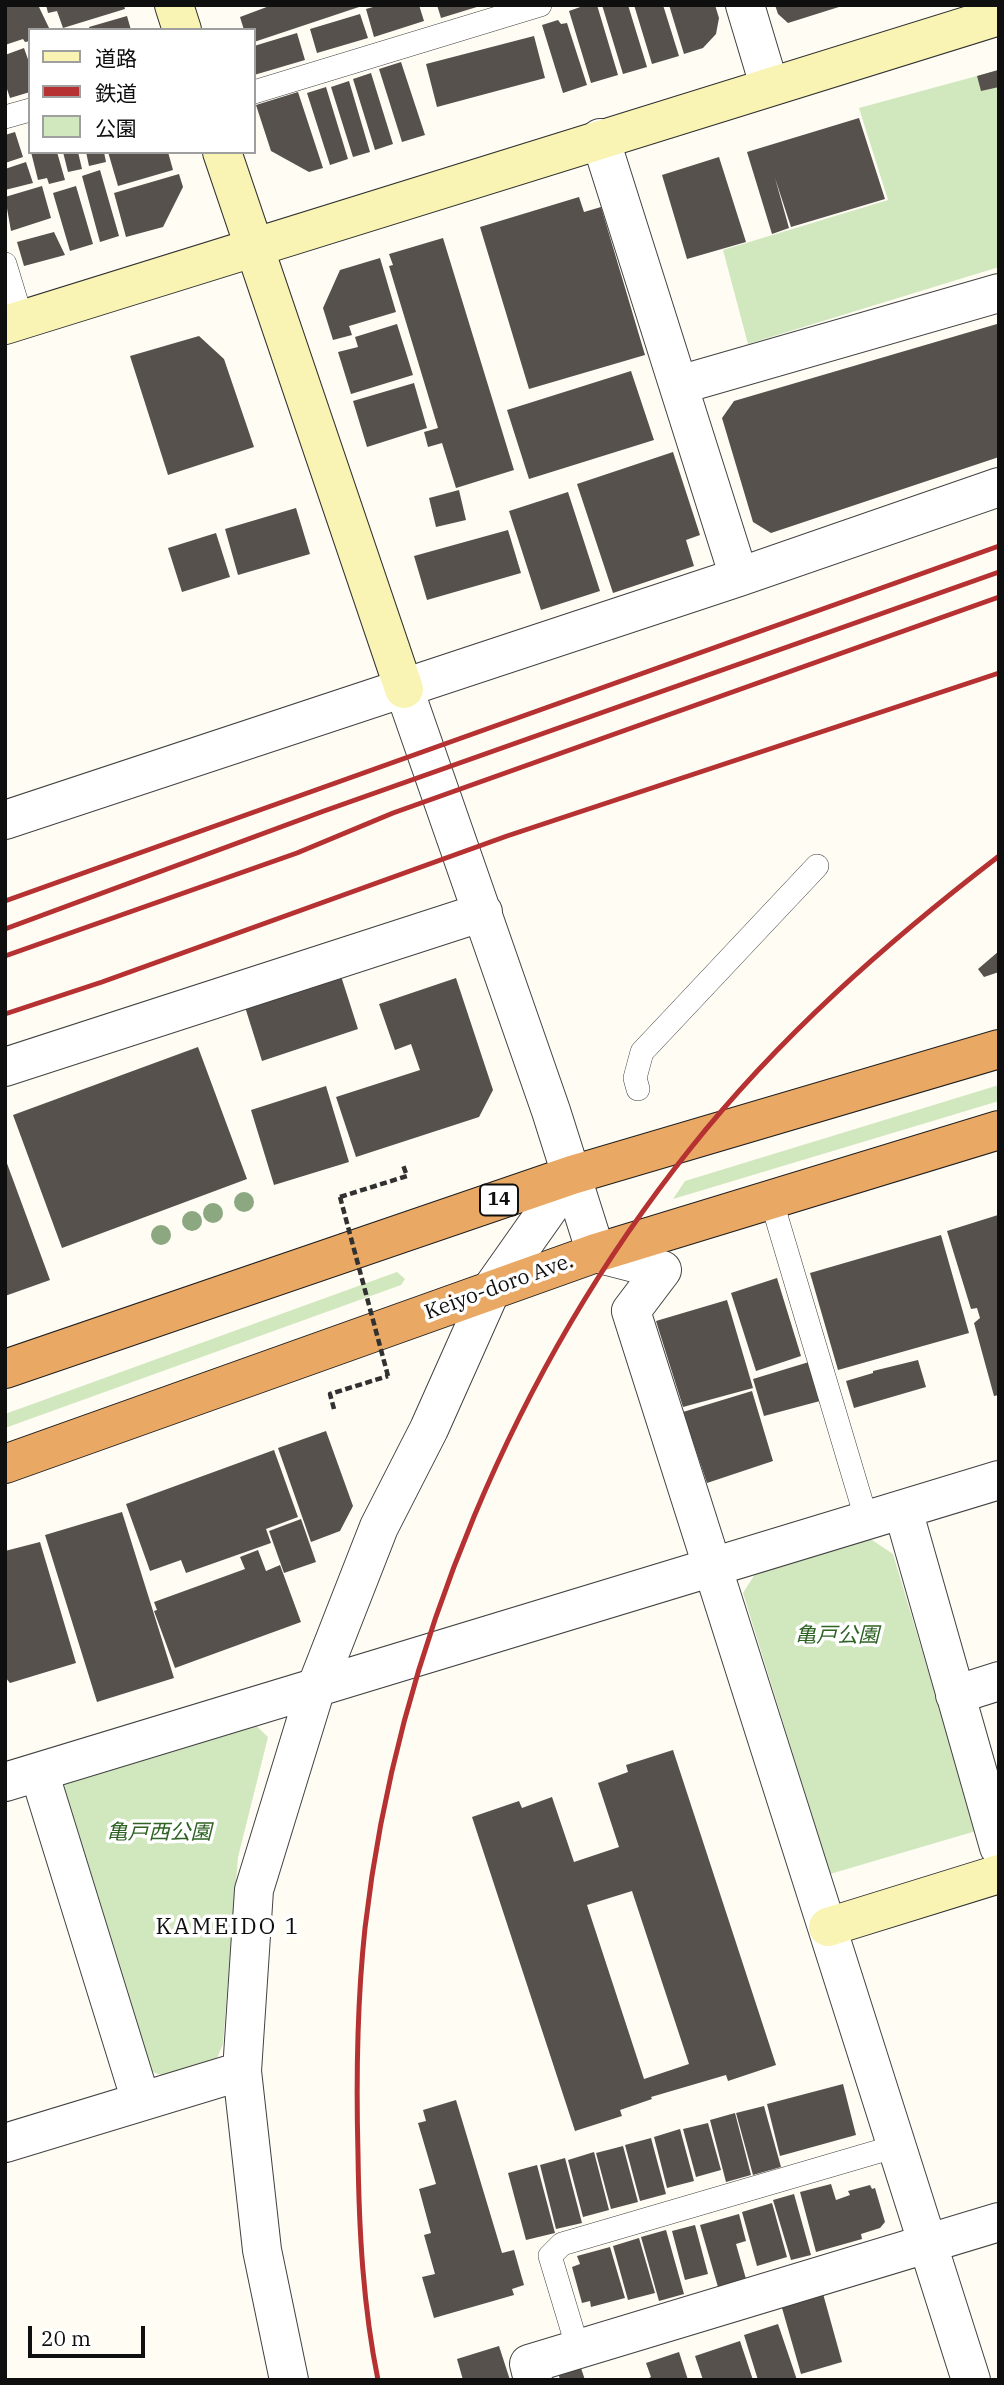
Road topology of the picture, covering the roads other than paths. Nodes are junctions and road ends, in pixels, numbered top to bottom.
1 (174, 5) edge
2 (540, 5) edge
3 (745, 5) edge
4 (999, 16) edge
5 (181, 28) edge
6 (769, 85) junction
7 (256, 91) edge
8 (28, 111) edge
9 (5, 117) edge
10 (600, 138) junction
11 (223, 154) edge
12 (251, 247) junction
13 (5, 264) edge
14 (999, 293) edge
15 (14, 323) edge
16 (679, 385) junction
17 (999, 487) edge
18 (739, 577) junction
19 (404, 689) junction
20 (5, 820) edge
21 (817, 866) dead end
22 (482, 912) junction
23 (999, 1049) edge
24 (5, 1067) edge
25 (638, 1089) dead end
26 (999, 1130) edge
27 (572, 1175) junction
28 (771, 1199) junction
29 (596, 1253) junction
30 (491, 1290) junction
31 (5, 1369) edge
32 (5, 1464) edge
33 (999, 1480) edge
34 (903, 1510) junction
35 (867, 1521) junction
36 (712, 1567) junction
37 (999, 1681) edge
38 (316, 1688) junction
39 (956, 1695) junction
40 (22, 1777) edge
41 (999, 1847) edge
42 (999, 1874) edge
43 (828, 1927) junction
44 (242, 2071) junction
45 (141, 2101) junction
46 (5, 2143) edge
47 (897, 2146) junction
48 (999, 2222) edge
49 (929, 2243) junction
50 (578, 2349) junction
51 (289, 2380) edge
52 (533, 2380) edge
53 (971, 2380) edge

1 - 5 street
2 - 7 lane
3 - 6 street
4 - 6 street
6 - 10 street
8 - 9 lane
10 - 12 street
10 - 16 street
11 - 12 street
12 - 15 street
12 - 19 street
13 - 15 lane
14 - 16 street
16 - 18 street
17 - 18 street
18 - 19 street
19 - 20 street
19 - 22 street
21 - 25 lane
22 - 24 street
22 - 27 street
23 - 27 highway, 14
26 - 28 highway, Keiyo-doro Ave.
27 - 29 street
27 - 30 street
27 - 31 highway, 14
28 - 29 highway, Keiyo-doro Ave.
28 - 35 lane
29 - 30 highway, Keiyo-doro Ave.
29 - 36 street
30 - 32 highway, Keiyo-doro Ave.
30 - 38 street
33 - 34 street
34 - 35 street
34 - 39 street
35 - 36 street
36 - 38 street
36 - 43 street
37 - 39 street
38 - 40 street
38 - 44 street
39 - 41 street
40 - 45 street
42 - 43 street
43 - 47 street
44 - 45 street
44 - 51 street
45 - 46 street
47 - 49 street
47 - 50 lane
48 - 49 street
49 - 50 street
49 - 53 street
50 - 52 street

